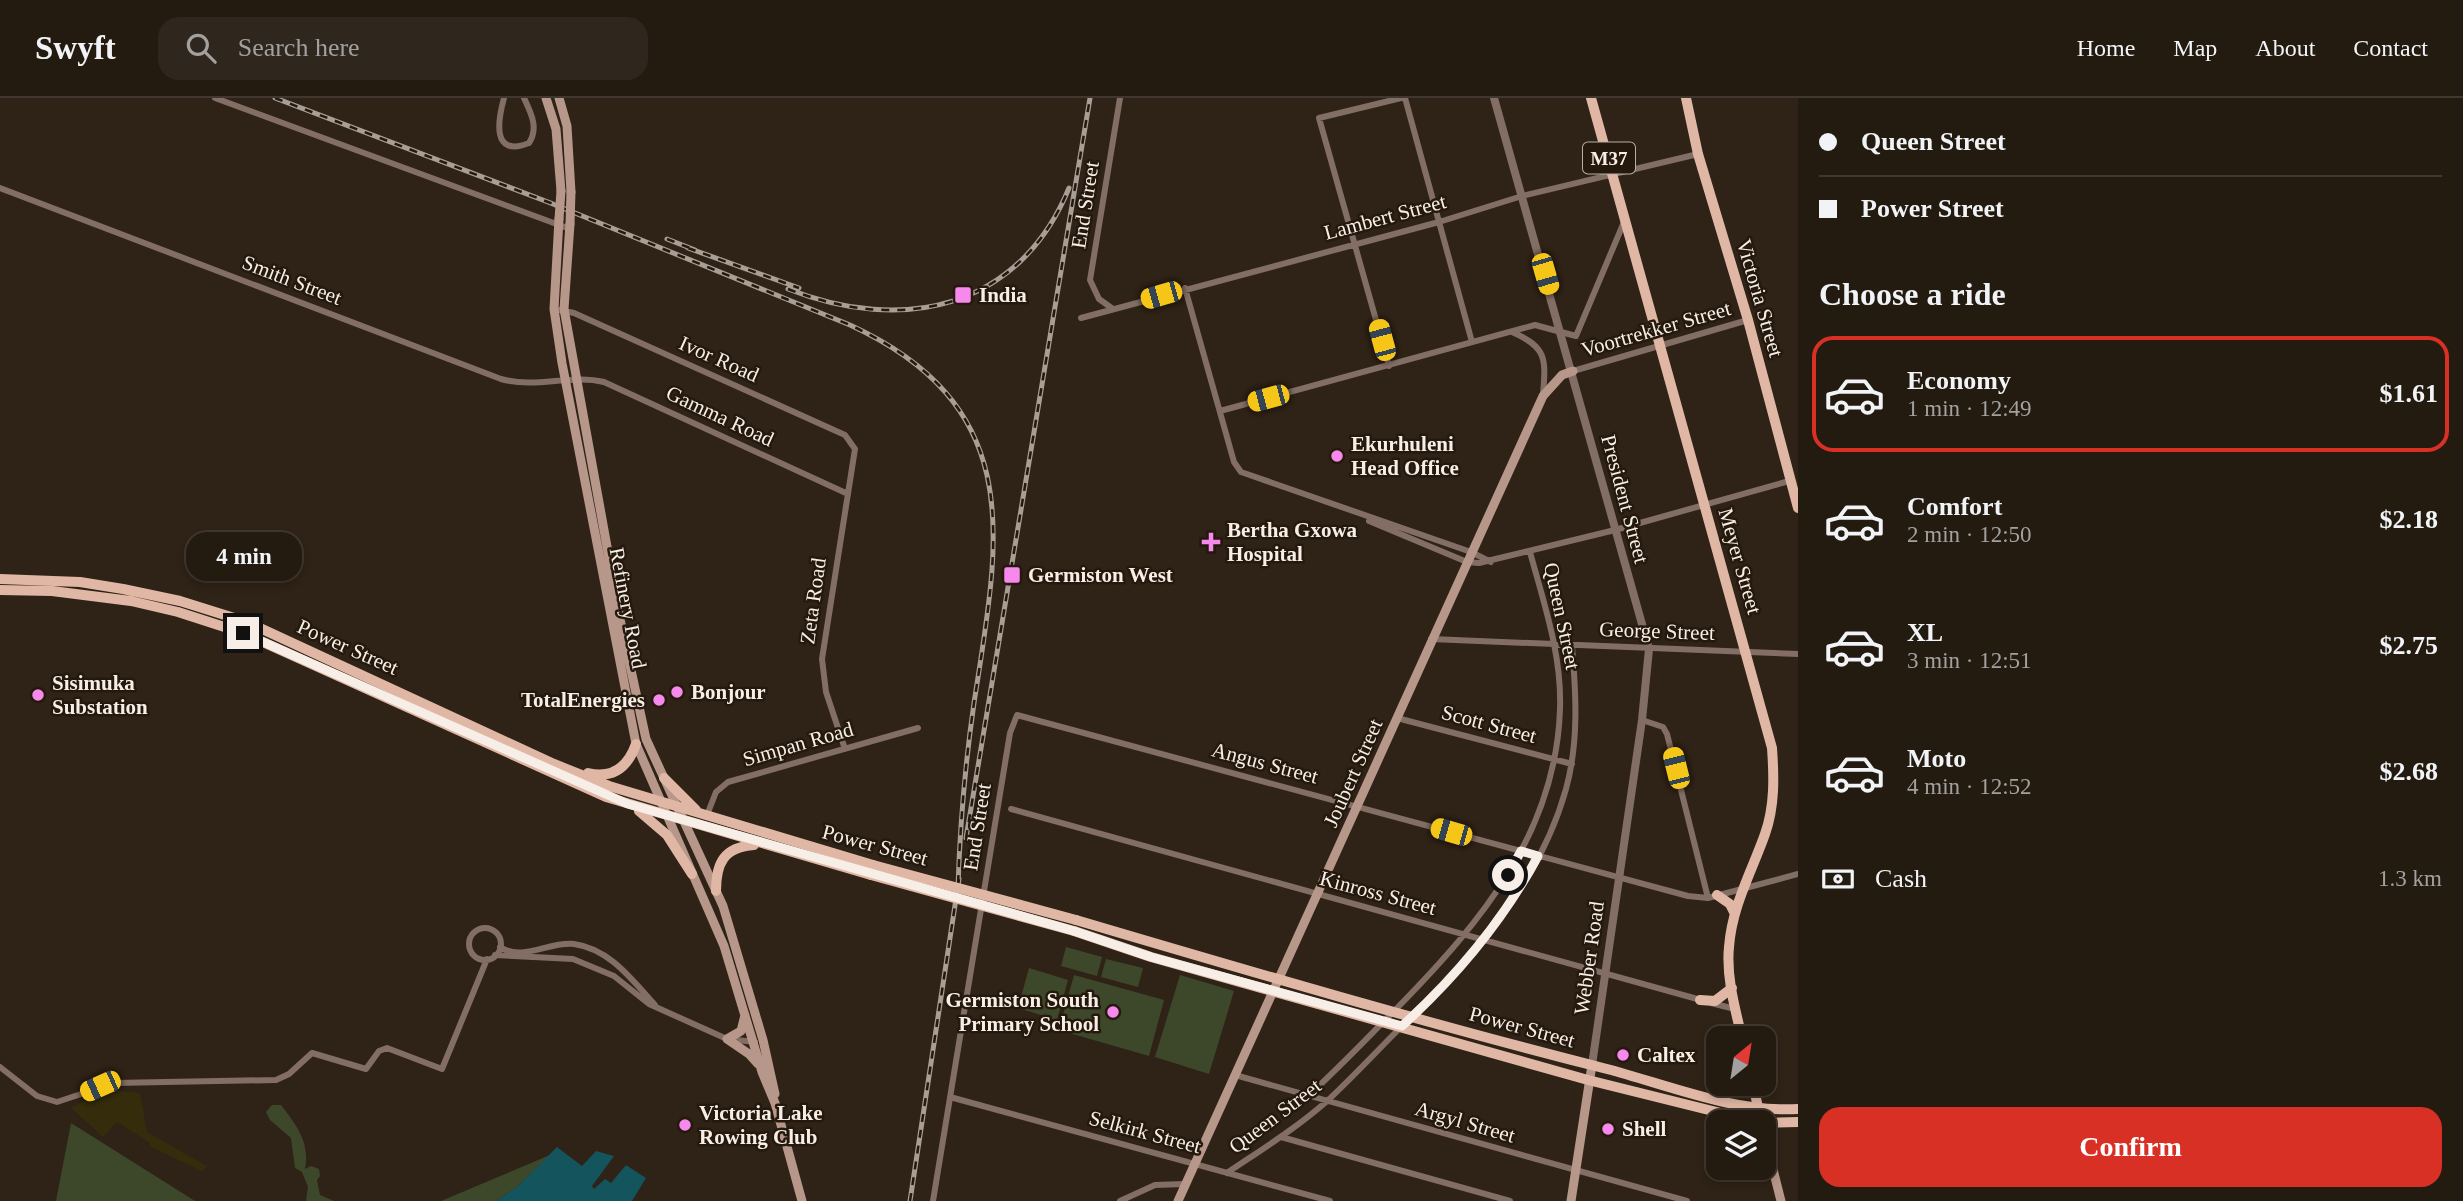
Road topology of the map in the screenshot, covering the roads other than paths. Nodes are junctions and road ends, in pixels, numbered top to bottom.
1 (215, 98) edge
2 (504, 98) edge
3 (524, 98) edge
4 (546, 98) edge
5 (559, 98) edge
6 (1120, 98) edge
7 (1403, 98) edge
8 (1494, 98) edge
9 (1591, 98) edge
10 (1686, 98) edge
11 (566, 126) junction
12 (556, 129) junction
13 (1698, 154) junction
14 (1613, 173) junction
15 (0, 188) edge
16 (1522, 196) junction
17 (1626, 218) junction
18 (558, 222) junction
19 (1439, 222) junction
20 (570, 227) junction
21 (1353, 244) junction
22 (1185, 288) junction
23 (559, 309) junction
24 (1113, 309) junction
25 (1081, 318) dead end
26 (1748, 320) junction
27 (1562, 331) junction
28 (1512, 332) junction
29 (1472, 342) junction
30 (1660, 347) junction
31 (1389, 366) junction
32 (1573, 371) junction
33 (570, 380) junction
34 (1543, 396) junction
35 (1220, 411) junction
36 (854, 456) joint
37 (1789, 481) junction
38 (848, 494) junction
39 (1704, 504) junction
40 (1798, 508) edge
41 (1352, 513) junction
42 (1615, 530) junction
43 (1471, 552) junction
44 (1530, 552) junction
45 (1467, 562) junction
46 (1491, 562) junction
47 (609, 576) junction
48 (0, 579) edge
49 (0, 590) edge
50 (179, 606) junction
51 (1431, 639) junction
52 (1556, 645) junction
53 (1572, 646) junction
54 (1649, 649) junction
55 (1745, 651) junction
56 (1798, 654) edge
57 (363, 680) junction
58 (1022, 714) joint
59 (1396, 718) junction
60 (1642, 720) junction
61 (918, 728) dead end
62 (636, 744) junction
63 (845, 749) junction
64 (1555, 760) junction
65 (554, 764) junction
66 (1572, 764) junction
67 (664, 778) junction
68 (663, 803) junction
69 (628, 804) junction
70 (1358, 806) junction
71 (677, 807) junction
72 (1011, 809) dead end
73 (704, 814) junction
74 (669, 816) junction
75 (684, 820) junction
76 (762, 844) junction
77 (1521, 851) junction
78 (1538, 856) junction
79 (872, 870) junction
80 (692, 874) junction
81 (1798, 874) edge
82 (1618, 878) junction
83 (1742, 888) junction
84 (716, 891) junction
85 (1318, 895) junction
86 (1713, 897) junction
87 (1735, 914) junction
88 (1466, 935) junction
89 (1485, 940) junction
90 (500, 947) junction
91 (495, 955) junction
92 (487, 959) junction
93 (608, 959) junction
94 (603, 971) junction
95 (1605, 972) junction
96 (1279, 979) junction
97 (1732, 988) junction
98 (1273, 990) junction
99 (1700, 1000) junction
100 (659, 1008) junction
101 (1735, 1009) junction
102 (745, 1010) junction
103 (1393, 1012) junction
104 (1411, 1018) junction
105 (1384, 1021) junction
106 (1402, 1026) junction
107 (1739, 1026) edge
108 (727, 1039) junction
109 (759, 1041) junction
110 (1592, 1065) junction
111 (0, 1067) edge
112 (762, 1072) junction
113 (1235, 1075) junction
114 (1588, 1080) junction
115 (1308, 1096) junction
116 (1756, 1096) edge
117 (950, 1097) junction
118 (1327, 1101) junction
119 (775, 1103) junction
120 (1759, 1109) junction
121 (1798, 1109) edge
122 (1712, 1110) edge
123 (1776, 1122) edge
124 (1798, 1122) edge
125 (1281, 1137) junction
126 (1195, 1164) junction
127 (1576, 1171) junction
128 (1227, 1173) junction
129 (1776, 1180) edge
130 (1185, 1184) junction
131 (802, 1201) edge
132 (933, 1201) edge
133 (1120, 1201) edge
134 (1178, 1201) edge
135 (1330, 1201) edge
136 (1510, 1201) edge
137 (1572, 1201) edge
138 (1687, 1201) edge
139 (1781, 1201) edge

1 - 18 street
2 - 3 street
4 - 12 main road, Refinery Road
5 - 11 main road, Refinery Road
6 - 24 street, End Street
7 - 19 street
7 - 21 street
8 - 16 street, President Street
9 - 14 main road, Meyer Street / M37
10 - 13 main road, Victoria Street
11 - 12 main road
11 - 20 main road, Refinery Road, bridge
12 - 18 main road, Refinery Road, bridge
13 - 14 street, Lambert Street
13 - 26 main road, Victoria Street
14 - 16 street, Lambert Street
14 - 17 main road, Meyer Street / M37
15 - 33 street, Smith Street
16 - 19 street, Lambert Street
16 - 27 street, President Street
17 - 27 street
17 - 30 main road, Meyer Street
18 - 20 street
18 - 23 main road, Refinery Road
19 - 21 street, Lambert Street
19 - 29 street
20 - 23 main road, Refinery Road
21 - 22 street, Lambert Street
21 - 31 street
22 - 24 street, Lambert Street
22 - 35 street
23 - 33 main road, Refinery Road
23 - 36 street, Ivor Road
24 - 25 street, Lambert Street
26 - 30 street, Voortrekker Street
26 - 37 main road, Victoria Street
27 - 28 street
27 - 32 street, President Street
28 - 29 street
28 - 34 street
29 - 31 street
30 - 32 street, Voortrekker Street
30 - 39 main road, Meyer Street
31 - 35 street
32 - 34 main road, Joubert Street
32 - 42 street, President Street
33 - 38 street, Gamma Road
33 - 47 main road, Refinery Road
34 - 43 main road, Joubert Street
35 - 41 street
36 - 38 street, Zeta Road
37 - 39 street
37 - 40 main road, Victoria Street
38 - 63 street, Zeta Road
39 - 42 street
39 - 55 main road, Meyer Street
41 - 43 street
41 - 45 street
42 - 44 street
42 - 54 street, President Street
43 - 45 main road, Joubert Street
43 - 46 street
44 - 46 street
44 - 52 street, Queen Street
45 - 46 street
45 - 51 main road, Joubert Street
47 - 62 main road, Refinery Road
47 - 67 main road, Refinery Road
48 - 50 main road, Power Street
49 - 50 main road, Power Street
50 - 57 main road, Power Street
51 - 52 street, George Street
51 - 59 main road, Joubert Street
52 - 53 street, George Street
52 - 64 street, Queen Street
53 - 54 street, George Street
53 - 66 street, Queen Street
54 - 55 street, George Street
54 - 60 street, President Street
55 - 56 street, George Street
55 - 83 main road, Meyer Street
57 - 65 main road, Power Street
57 - 69 main road, Power Street
58 - 70 street, Angus Street
58 - 117 street, End Street
59 - 64 street, Scott Street
59 - 70 main road, Joubert Street
60 - 82 street, Webber Road
60 - 86 street
61 - 63 street, Simpan Road
62 - 65 main road
62 - 68 main road, Refinery Road
63 - 73 street, Simpan Road
64 - 66 street, Scott Street
64 - 77 street, Queen Street
65 - 68 main road, Power Street
66 - 78 street, Queen Street
67 - 71 main road, Refinery Road
67 - 73 main road
68 - 71 main road, Power Street
68 - 74 main road, Refinery Road
69 - 74 main road, Power Street
69 - 80 main road
70 - 77 street, Angus Street
70 - 85 main road, Joubert Street
71 - 73 main road, Power Street
71 - 75 main road, Refinery Road
72 - 85 street, Kinross Street
73 - 79 main road, Power Street
74 - 75 main road, Power Street
74 - 80 main road, Refinery Road
75 - 76 main road, Power Street
75 - 84 main road, Refinery Road
76 - 79 main road, Power Street
76 - 84 main road
77 - 78 street, Angus Street
77 - 88 street, Queen Street
78 - 82 street, Angus Street
78 - 89 street, Queen Street
79 - 96 main road, Power Street, bridge
79 - 98 main road, Power Street, bridge
80 - 102 main road, Refinery Road
81 - 83 street, Angus Street
82 - 86 street, Angus Street
82 - 95 street, Webber Road
83 - 86 street, Angus Street
83 - 87 main road, Meyer Street
84 - 109 main road, Refinery Road
85 - 88 street, Kinross Street
85 - 96 main road, Joubert Street
86 - 87 main road
87 - 97 main road, Meyer Street
88 - 89 street, Kinross Street
88 - 103 street, Queen Street
89 - 95 street, Kinross Street
89 - 104 street, Queen Street
90 - 91 street
90 - 92 street
90 - 93 street
91 - 92 street
91 - 94 street
92 - 111 street
93 - 94 street
93 - 100 street
94 - 100 street
95 - 99 street, Kinross Street
95 - 110 street, Webber Road
96 - 98 main road, Joubert Street
96 - 103 main road, Power Street
97 - 99 main road
97 - 101 main road, Meyer Street
98 - 105 main road, Power Street
98 - 113 main road, Joubert Street
99 - 101 street, Kinross Street
100 - 108 street
101 - 107 main road, Meyer Street
102 - 108 main road
102 - 109 main road, Refinery Road
103 - 104 main road, Power Street
103 - 105 street, Queen Street
104 - 106 street, Queen Street
104 - 110 main road, Power Street
105 - 106 main road, Power Street
105 - 115 street, Queen Street
106 - 114 main road, Power Street
106 - 118 street, Queen Street
108 - 109 street
108 - 112 main road
109 - 112 main road, Refinery Road
109 - 119 main road, Refinery Road
110 - 114 main road, Webber Road
110 - 120 main road, Power Street
112 - 119 main road, Refinery Road
113 - 115 street, Argyl Street
113 - 126 main road, Joubert Street
114 - 122 main road, Power Street
114 - 127 main road, Webber Road
115 - 118 street, Argyl Street
116 - 120 main road
117 - 126 street, Selkirk Street
117 - 132 street, End Street
118 - 125 street, Queen Street
118 - 127 street, Argyl Street
119 - 131 main road, Refinery Road
120 - 121 main road, Power Street
123 - 124 main road, Power Street
125 - 128 street, Queen Street
125 - 136 street
126 - 128 street, Selkirk Street
126 - 130 main road, Joubert Street
127 - 137 main road, Webber Road
127 - 138 street, Argyl Street
128 - 135 street, Selkirk Street
129 - 139 main road
130 - 133 street
130 - 134 main road, Joubert Street

